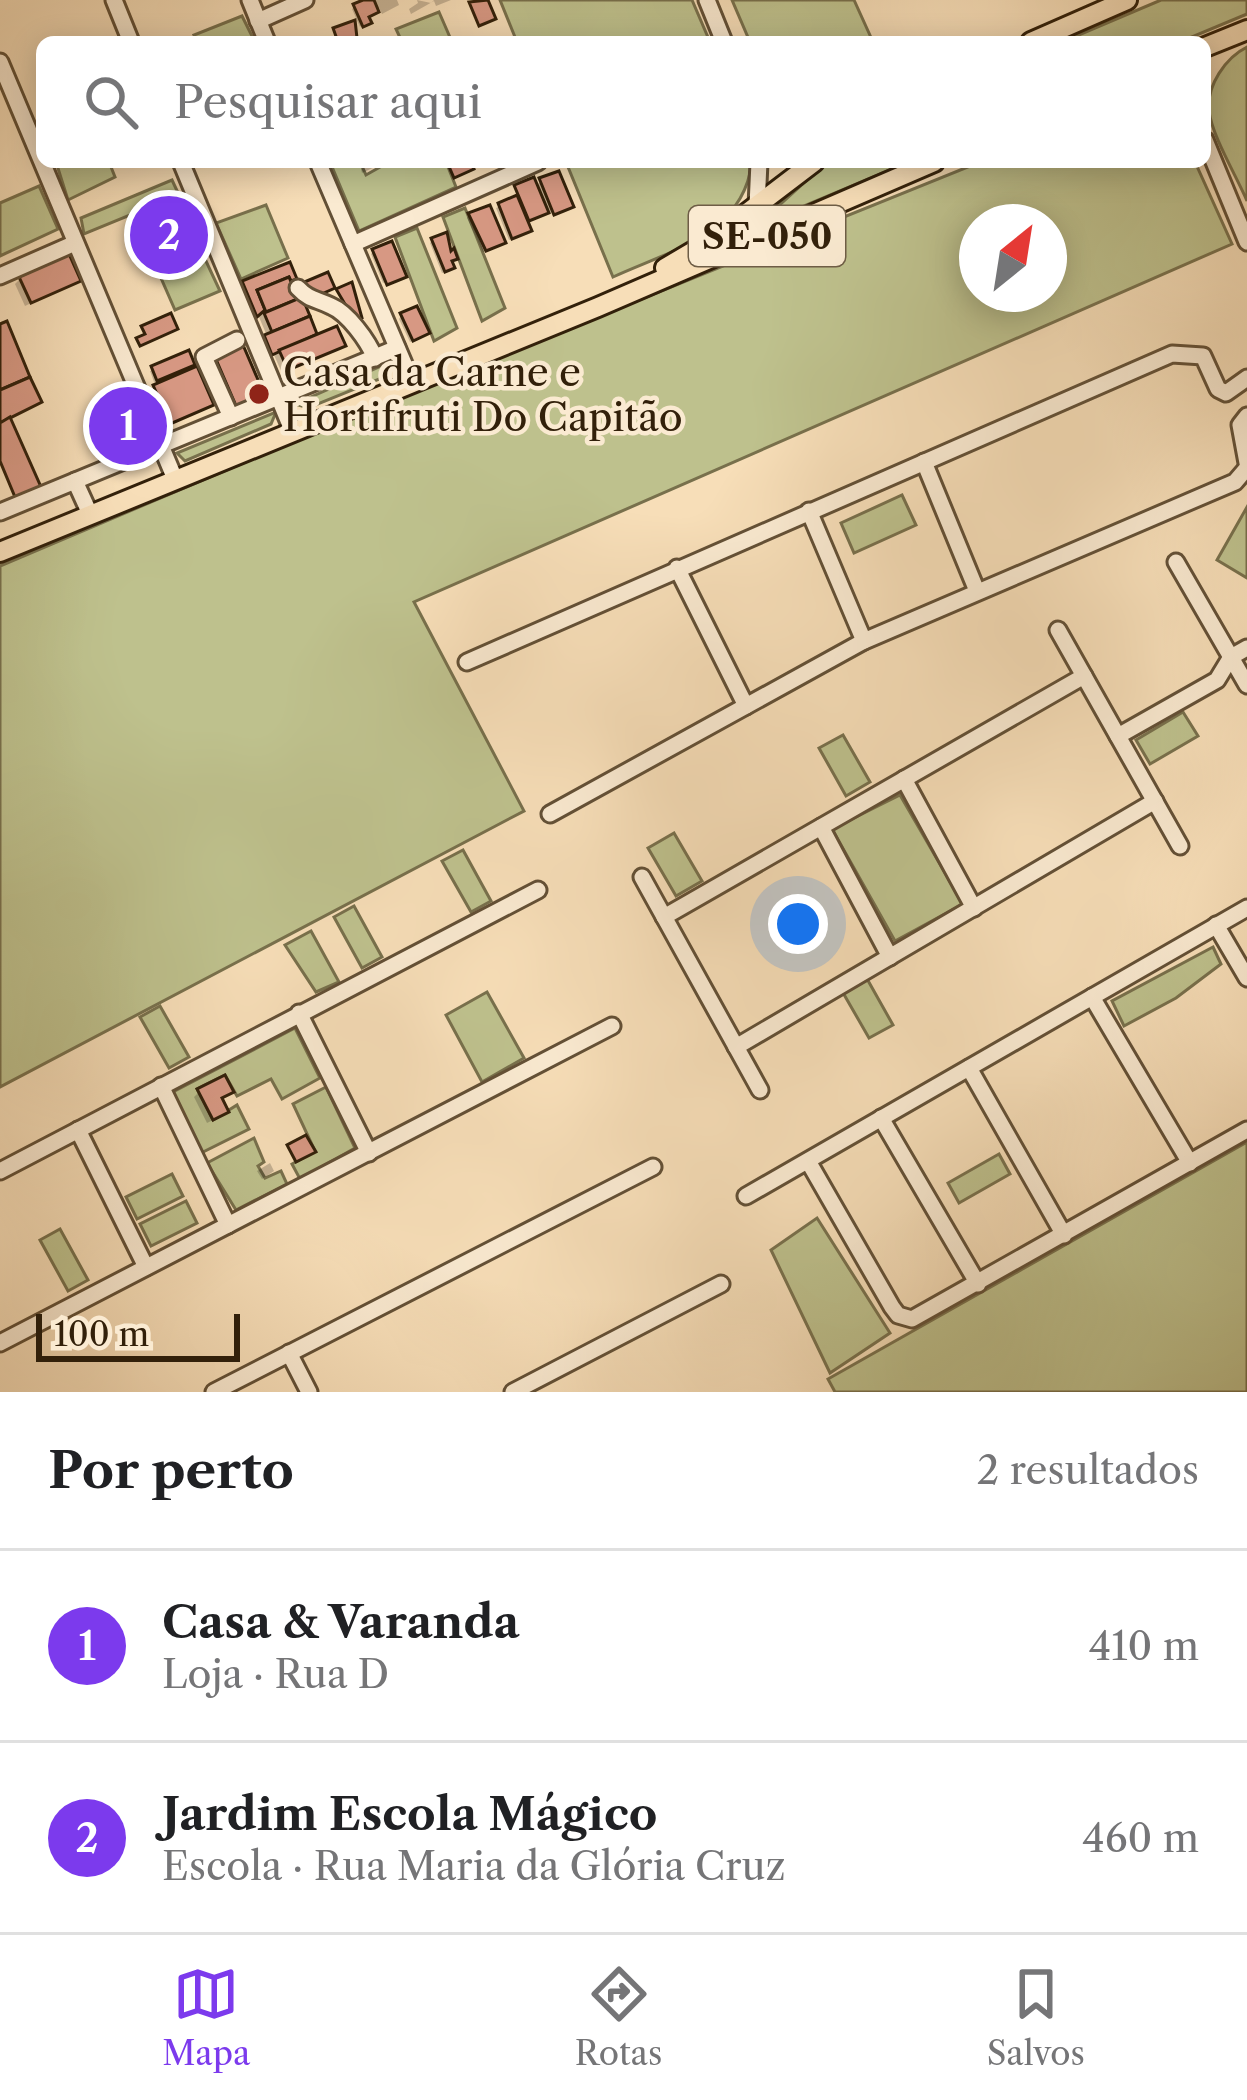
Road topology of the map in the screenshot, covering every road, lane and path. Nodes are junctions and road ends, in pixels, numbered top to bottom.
1 (114, 0) edge
2 (250, 0) edge
3 (305, 0) edge
4 (706, 0) edge
5 (1127, 0) edge
6 (258, 20) junction
7 (1247, 30) edge
8 (129, 36) edge
9 (265, 36) edge
10 (721, 36) edge
11 (1045, 36) edge
12 (1211, 45) edge
13 (0, 62) edge
14 (36, 149) edge
15 (1211, 155) edge
16 (44, 168) edge
17 (184, 168) edge
18 (321, 168) edge
19 (524, 168) edge
20 (759, 168) edge
21 (800, 168) edge
22 (920, 168) edge
23 (757, 206) junction
24 (780, 230) junction
25 (1247, 242) edge
26 (75, 243) junction
27 (353, 244) junction
28 (0, 276) edge
29 (298, 288) dead end
30 (598, 307) junction
31 (237, 340) dead end
32 (397, 348) junction
33 (375, 358) junction
34 (1247, 378) edge
35 (411, 380) junction
36 (279, 397) junction
37 (1247, 416) edge
38 (231, 417) junction
39 (292, 430) junction
40 (160, 446) junction
41 (924, 462) junction
42 (1247, 465) edge
43 (175, 479) junction
44 (75, 481) junction
45 (809, 511) junction
46 (0, 512) edge
47 (90, 514) junction
48 (1, 550) edge
49 (1177, 562) dead end
50 (677, 568) junction
51 (977, 592) junction
52 (1058, 630) dead end
53 (864, 641) junction
54 (1247, 648) edge
55 (1231, 657) junction
56 (466, 662) dead end
57 (1084, 676) junction
58 (1217, 680) junction
59 (1246, 681) edge
60 (746, 706) junction
61 (1118, 736) junction
62 (904, 779) junction
63 (1155, 801) junction
64 (550, 814) dead end
65 (821, 827) junction
66 (1180, 846) dead end
67 (642, 877) dead end
68 (538, 890) dead end
69 (974, 908) junction
70 (1247, 908) edge
71 (664, 917) junction
72 (1216, 925) junction
73 (890, 957) junction
74 (1247, 978) edge
75 (1092, 997) junction
76 (299, 1013) junction
77 (612, 1026) dead end
78 (736, 1047) junction
79 (969, 1068) junction
80 (160, 1086) junction
81 (760, 1090) dead end
82 (881, 1118) junction
83 (78, 1130) junction
84 (1247, 1130) edge
85 (369, 1153) junction
86 (808, 1161) junction
87 (1190, 1163) junction
88 (653, 1167) dead end
89 (0, 1171) edge
90 (746, 1196) dead end
91 (228, 1225) junction
92 (1064, 1235) junction
93 (146, 1267) junction
94 (721, 1284) dead end
95 (978, 1284) junction
96 (0, 1342) edge
97 (289, 1353) junction
98 (214, 1392) edge
99 (309, 1392) edge
100 (513, 1392) edge

1 - 8 street
2 - 6 street
3 - 6 street
4 - 10 street
5 - 11 main road
6 - 9 street
7 - 12 main road
13 - 14 street
15 - 25 street
16 - 26 street
17 - 36 street
18 - 27 street
19 - 27 street
20 - 23 street
21 - 23 main road, SE-050
22 - 24 main road, SE-050
23 - 24 main road
23 - 30 main road, SE-050
24 - 30 main road, SE-050
26 - 28 street
26 - 40 street
27 - 32 street
29 - 33 street
30 - 35 main road, SE-050
31 - 38 street
32 - 33 street
32 - 35 street
33 - 36 street
34 - 41 street
35 - 39 main road, SE-050
36 - 38 street
36 - 39 street
37 - 42 street
38 - 40 street
39 - 43 main road, SE-050
40 - 43 street
40 - 44 street
41 - 45 street
41 - 51 street
42 - 51 street
43 - 47 main road, SE-050
44 - 46 street
44 - 47 street
45 - 50 street
45 - 53 street
47 - 48 main road, SE-050
49 - 55 street
50 - 56 street
50 - 60 street
51 - 53 street
52 - 57 street
53 - 60 street
54 - 55 street
55 - 58 street
55 - 59 street
57 - 61 street
57 - 62 street
58 - 59 street
58 - 61 street
60 - 64 street
61 - 63 street
62 - 65 street
62 - 69 street
63 - 66 street
63 - 69 street
65 - 71 street
65 - 73 street
67 - 71 street
68 - 76 street
69 - 73 street
70 - 72 street
71 - 78 street
72 - 74 street
72 - 75 street
73 - 78 street
75 - 79 street
75 - 87 street
76 - 80 street
76 - 85 street
77 - 85 street
78 - 81 street
79 - 82 street
79 - 92 street
80 - 83 street
80 - 91 street
82 - 86 street
82 - 95 street
83 - 89 street
83 - 93 street
84 - 87 street
85 - 91 street
86 - 90 street
86 - 95 street
87 - 92 street
88 - 97 street
91 - 93 street
92 - 95 street
93 - 96 street
94 - 100 street
97 - 98 street
97 - 99 street

